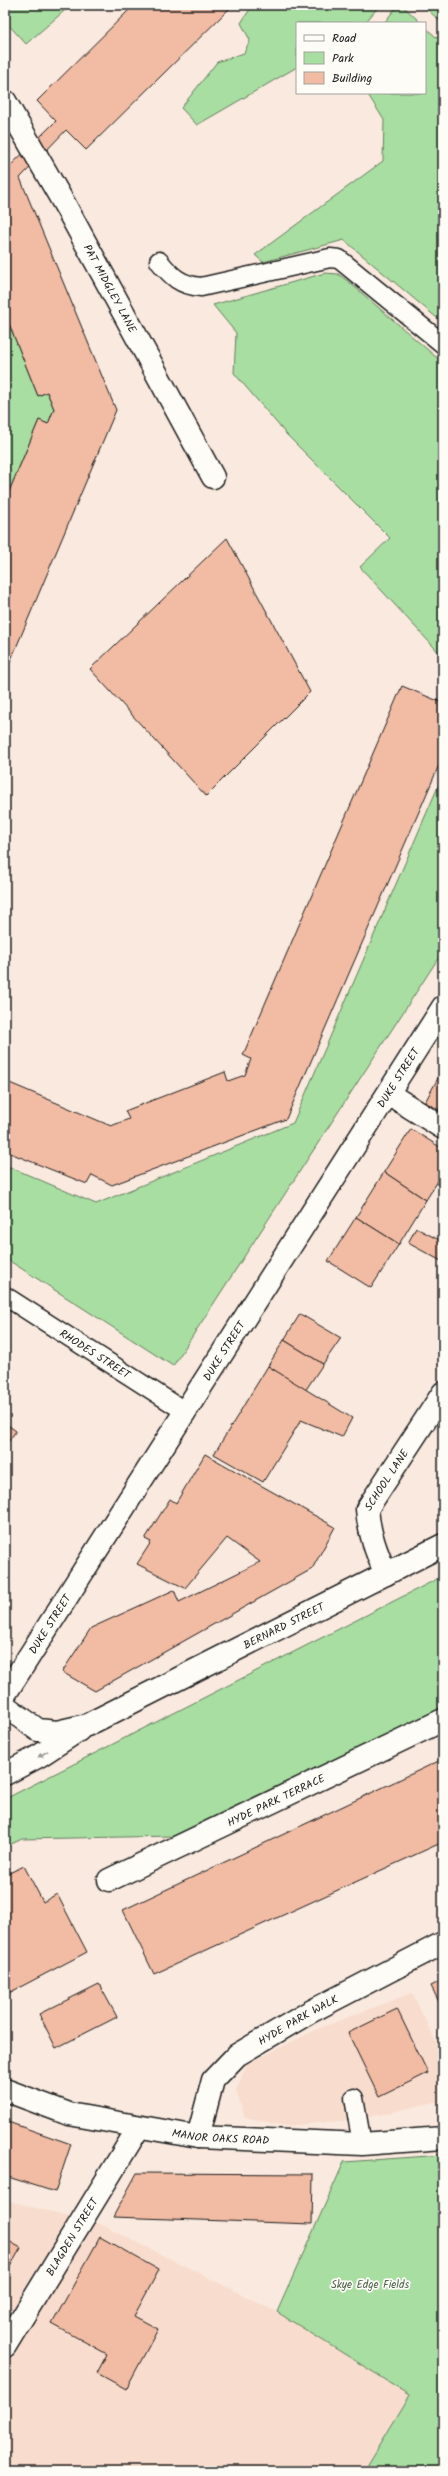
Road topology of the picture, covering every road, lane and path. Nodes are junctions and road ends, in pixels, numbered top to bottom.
1 (5, 102) edge
2 (159, 261) dead end
3 (443, 344) edge
4 (213, 477) dead end
5 (443, 1007) edge
6 (389, 1094) junction
7 (443, 1128) edge
8 (5, 1296) edge
9 (443, 1393) edge
10 (186, 1412) junction
11 (443, 1545) edge
12 (386, 1574) junction
13 (5, 1694) edge
14 (5, 1706) edge
15 (443, 1720) edge
16 (87, 1725) junction
17 (5, 1774) edge
18 (109, 1880) dead end
19 (443, 1943) edge
20 (5, 2090) edge
21 (354, 2098) dead end
22 (139, 2127) junction
23 (198, 2137) junction
24 (443, 2138) edge
25 (362, 2144) junction
26 (5, 2346) edge

1 - 4 street, PAT MIDGLEY LANE
2 - 3 lane
5 - 6 street, DUKE STREET
6 - 7 street
6 - 10 street, DUKE STREET
8 - 10 lane, RHODES STREET
9 - 12 street, SCHOOL LANE
10 - 13 street, DUKE STREET
11 - 12 street, BERNARD STREET
12 - 16 street, BERNARD STREET
14 - 16 street
15 - 18 street, HYDE PARK TERRACE
16 -> 17 street
19 - 23 street, HYDE PARK WALK
20 - 22 street, MANOR OAKS ROAD
21 - 25 lane
22 - 23 street, MANOR OAKS ROAD
22 - 26 street, BLAGDEN STREET
23 - 25 street, MANOR OAKS ROAD
24 - 25 street, MANOR OAKS ROAD

